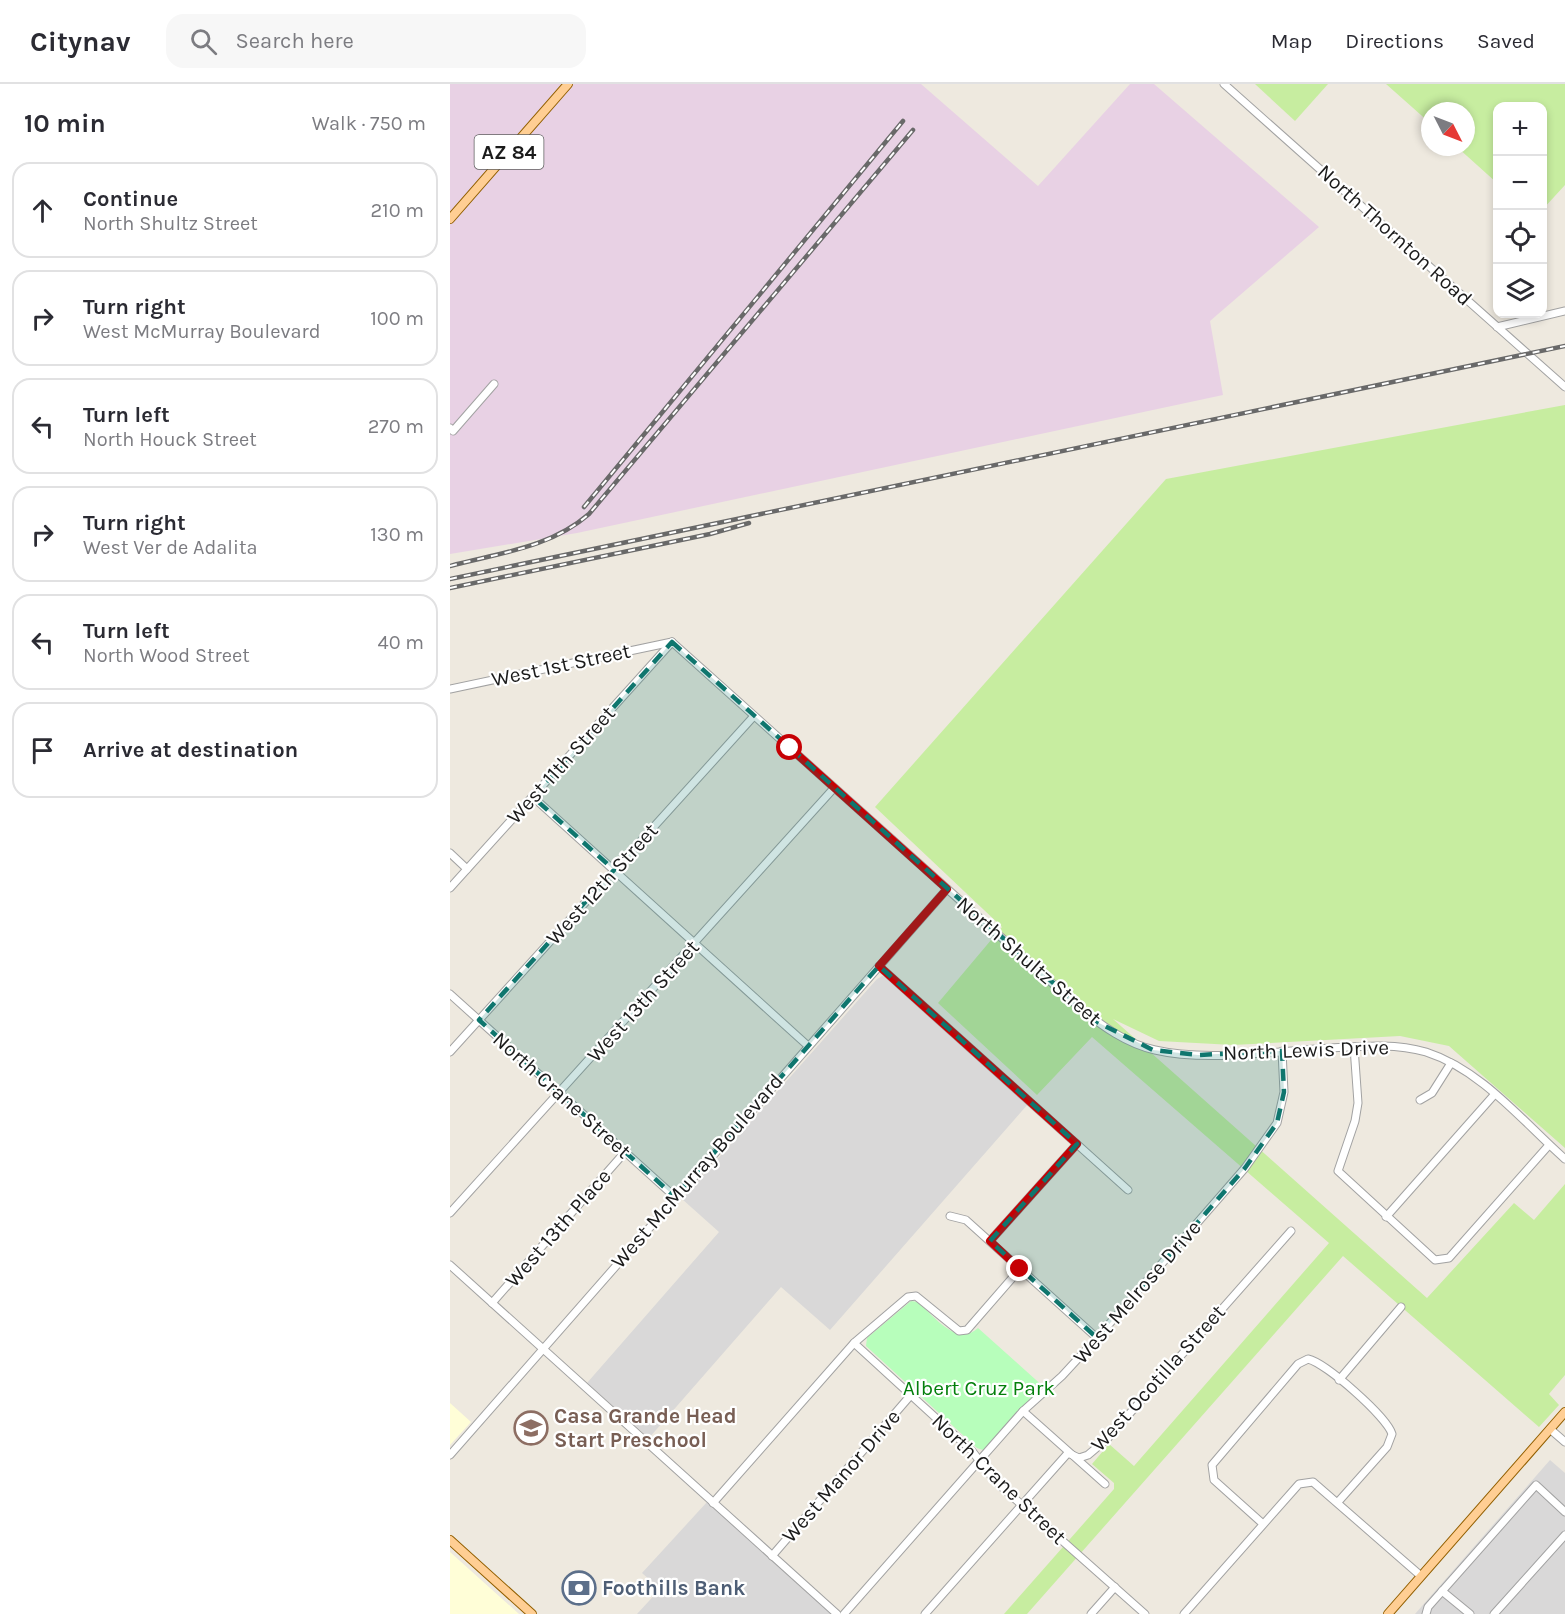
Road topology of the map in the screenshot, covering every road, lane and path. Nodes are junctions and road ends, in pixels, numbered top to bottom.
1 (568, 84) edge
2 (1224, 84) edge
3 (450, 219) edge
4 (1565, 311) edge
5 (1497, 327) junction
6 (494, 384) dead end
7 (1565, 387) edge
8 (450, 428) edge
9 (672, 642) junction
10 (450, 688) edge
11 (754, 716) junction
12 (834, 788) junction
13 (533, 797) junction
14 (450, 853) edge
15 (467, 869) junction
16 (614, 870) junction
17 (450, 888) edge
18 (947, 889) junction
19 (695, 943) junction
20 (879, 966) junction
21 (450, 994) edge
22 (479, 1020) junction
23 (1120, 1036) joint
24 (807, 1045) junction
25 (1354, 1047) junction
26 (1282, 1051) junction
27 (450, 1052) edge
28 (1451, 1063) junction
29 (561, 1093) junction
30 (1494, 1095) junction
31 (1420, 1100) dead end
32 (1077, 1144) junction
33 (1549, 1145) junction
34 (625, 1152) junction
35 (1565, 1160) edge
36 (1128, 1190) dead end
37 (675, 1197) junction
38 (450, 1213) edge
39 (950, 1216) dead end
40 (1386, 1216) junction
41 (1291, 1231) dead end
42 (990, 1241) junction
43 (450, 1264) edge
44 (1020, 1269) junction
45 (492, 1303) junction
46 (1401, 1307) dead end
47 (1097, 1338) junction
48 (854, 1343) junction
49 (542, 1349) junction
50 (1339, 1380) junction
51 (910, 1396) junction
52 (1023, 1411) junction
53 (1565, 1412) edge
54 (1550, 1429) junction
55 (1565, 1442) edge
56 (1068, 1453) junction
57 (450, 1455) edge
58 (978, 1461) junction
59 (1105, 1484) dead end
60 (1338, 1502) junction
61 (712, 1503) junction
62 (1023, 1505) junction
63 (1565, 1512) edge
64 (1262, 1523) junction
65 (1565, 1535) edge
66 (450, 1540) edge
67 (772, 1556) junction
68 (1421, 1576) junction
69 (1115, 1587) junction
70 (1442, 1591) junction
71 (532, 1614) edge
72 (837, 1614) edge
73 (844, 1614) edge
74 (925, 1614) edge
75 (1091, 1614) edge
76 (1145, 1614) edge
77 (1184, 1614) edge
78 (1388, 1614) edge
79 (1426, 1614) edge
80 (1470, 1614) edge
81 (1494, 1614) edge

1 - 3 main road, AZ 84
2 - 5 street, North Thornton Road
4 - 5 street
5 - 7 street, North Thornton Road
6 - 8 street
9 - 10 street, West 1st Street
9 - 11 street, North Shultz Street
9 - 13 street, West 11th Street
11 - 12 street, North Shultz Street
11 - 16 street, West 12th Street
12 - 18 street, North Shultz Street
12 - 19 street, West 13th Street
13 - 15 street, West 11th Street
13 - 16 street
14 - 15 street
15 - 17 street, West 11th Street
16 - 19 street
16 - 22 street, West 12th Street
18 - 20 street, West McMurray Boulevard
18 - 23 street, North Shultz Street
19 - 24 street
19 - 29 street, West 13th Street
20 - 24 street, West McMurray Boulevard
20 - 32 street
21 - 22 street, North Crane Street
22 - 27 street, West 12th Street
22 - 29 street, North Crane Street
23 - 26 street, North Lewis Drive
24 - 37 street, West McMurray Boulevard
25 - 26 street, North Lewis Drive
25 - 28 street, North Lewis Drive
25 - 40 street
26 - 47 street, West Melrose Drive
28 - 30 street, North Lewis Drive
28 - 31 street
29 - 34 street, North Crane Street
29 - 38 street, West 13th Street
30 - 33 street, North Lewis Drive
30 - 40 street
32 - 36 street
32 - 42 street
33 - 35 street, North Lewis Drive
33 - 40 street
34 - 37 street, North Crane Street
34 - 45 street, West 13th Place
37 - 49 street, West McMurray Boulevard
39 - 42 street
41 - 56 street, West Ocotilla Street
42 - 44 street
43 - 45 street
44 - 47 street
44 - 48 street
45 - 49 street
46 - 50 street
47 - 52 street, West Melrose Drive
48 - 51 street, North Crane Street
48 - 61 street
49 - 57 street, West McMurray Boulevard
49 - 61 street
50 - 60 street
50 - 64 street
51 - 58 street, North Crane Street
51 - 67 street, West Manor Drive
52 - 56 street
52 - 58 street, West Melrose Drive
53 - 54 main road
54 - 55 street
54 - 68 main road
56 - 59 street
56 - 62 street, West Ocotilla Street
58 - 62 street, North Crane Street
58 - 73 street, West Melrose Drive
60 - 64 street
60 - 68 street
61 - 67 street
62 - 69 street, North Crane Street
62 - 74 street, West Ocotilla Street
63 - 70 street
64 - 77 street
65 - 81 street
66 - 71 main road
67 - 72 street
68 - 78 main road
69 - 75 street
69 - 76 street, North Crane Street
70 - 79 street
70 - 80 street

